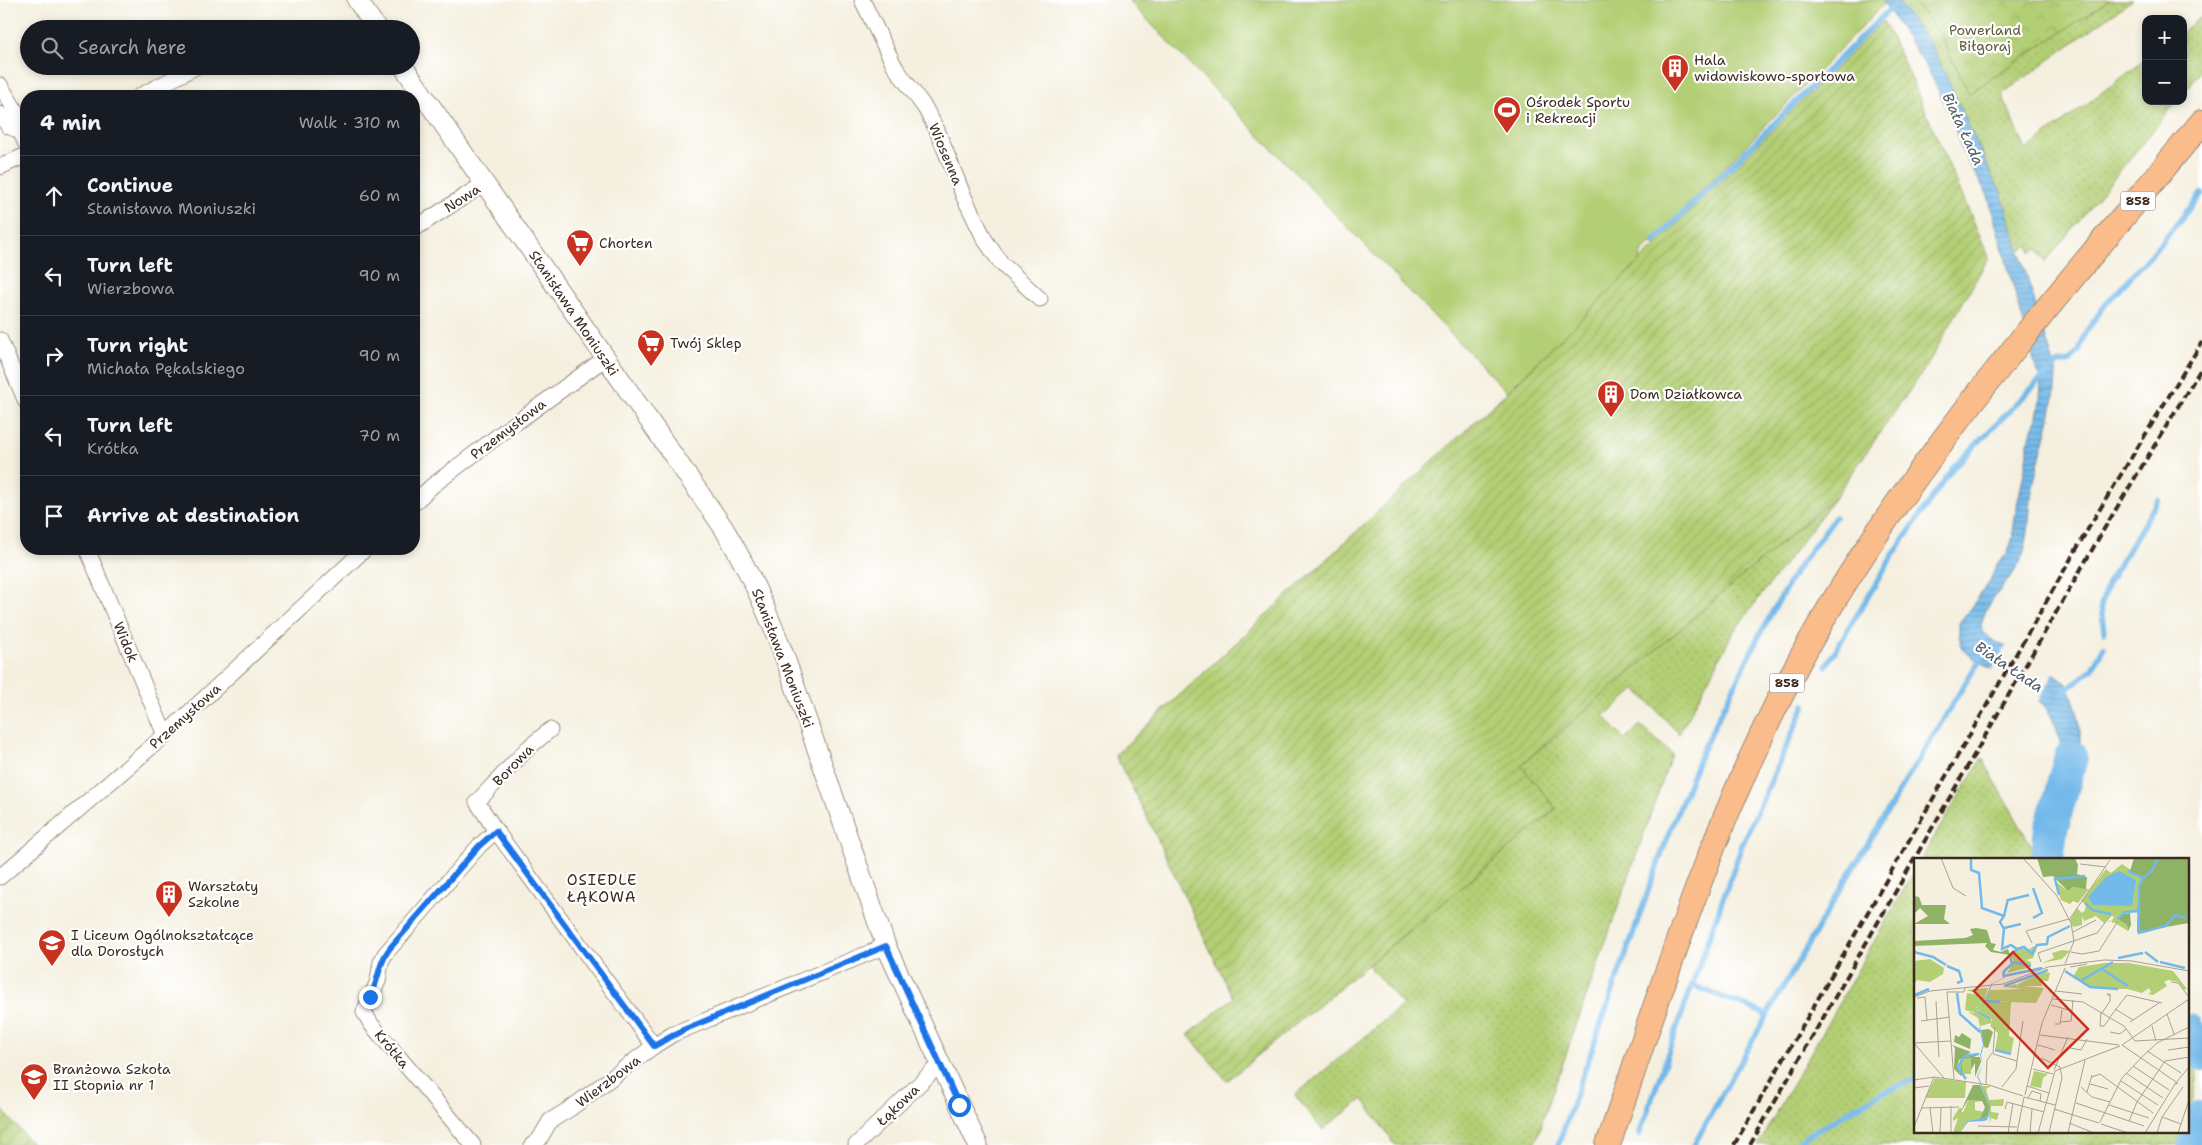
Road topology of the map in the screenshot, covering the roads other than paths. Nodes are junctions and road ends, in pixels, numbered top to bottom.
1 (357, 0) edge
2 (862, 0) edge
3 (371, 20) edge
4 (180, 75) edge
5 (409, 75) edge
6 (0, 85) edge
7 (151, 90) edge
8 (420, 90) edge
9 (420, 90) edge
10 (0, 114) edge
11 (20, 118) edge
12 (2202, 122) edge
13 (20, 136) edge
14 (20, 158) edge
15 (0, 167) edge
16 (485, 183) junction
17 (420, 225) edge
18 (1040, 299) dead end
19 (0, 340) edge
20 (604, 359) junction
21 (20, 388) edge
22 (420, 497) edge
23 (90, 555) edge
24 (359, 555) edge
25 (550, 730) dead end
26 (165, 735) junction
27 (496, 831) junction
28 (0, 876) edge
29 (886, 946) junction
30 (654, 1046) junction
31 (940, 1064) junction
32 (473, 1145) edge
33 (532, 1145) edge
34 (856, 1145) edge
35 (978, 1145) edge
36 (1608, 1145) edge

1 - 3 street
2 - 18 street, Wiosenna
4 - 7 street
5 - 8 street, Stanisława Moniuszki
6 - 11 street
9 - 16 street, Stanisława Moniuszki
10 - 13 street
12 - 36 main road, 858
14 - 15 street
16 - 17 street, Nowa
16 - 20 street, Stanisława Moniuszki
19 - 21 street
20 - 22 street, Przemysłowa
20 - 29 street, Stanisława Moniuszki
23 - 26 street, Widok
24 - 26 street, Przemysłowa
25 - 27 street, Borowa
26 - 28 street, Przemysłowa
27 - 30 street
27 - 32 street, Krótka
29 - 30 street, Wierzbowa
29 - 31 street, Stanisława Moniuszki
30 - 33 street, Wierzbowa
31 - 34 street, Łąkowa
31 - 35 street, Stanisława Moniuszki

